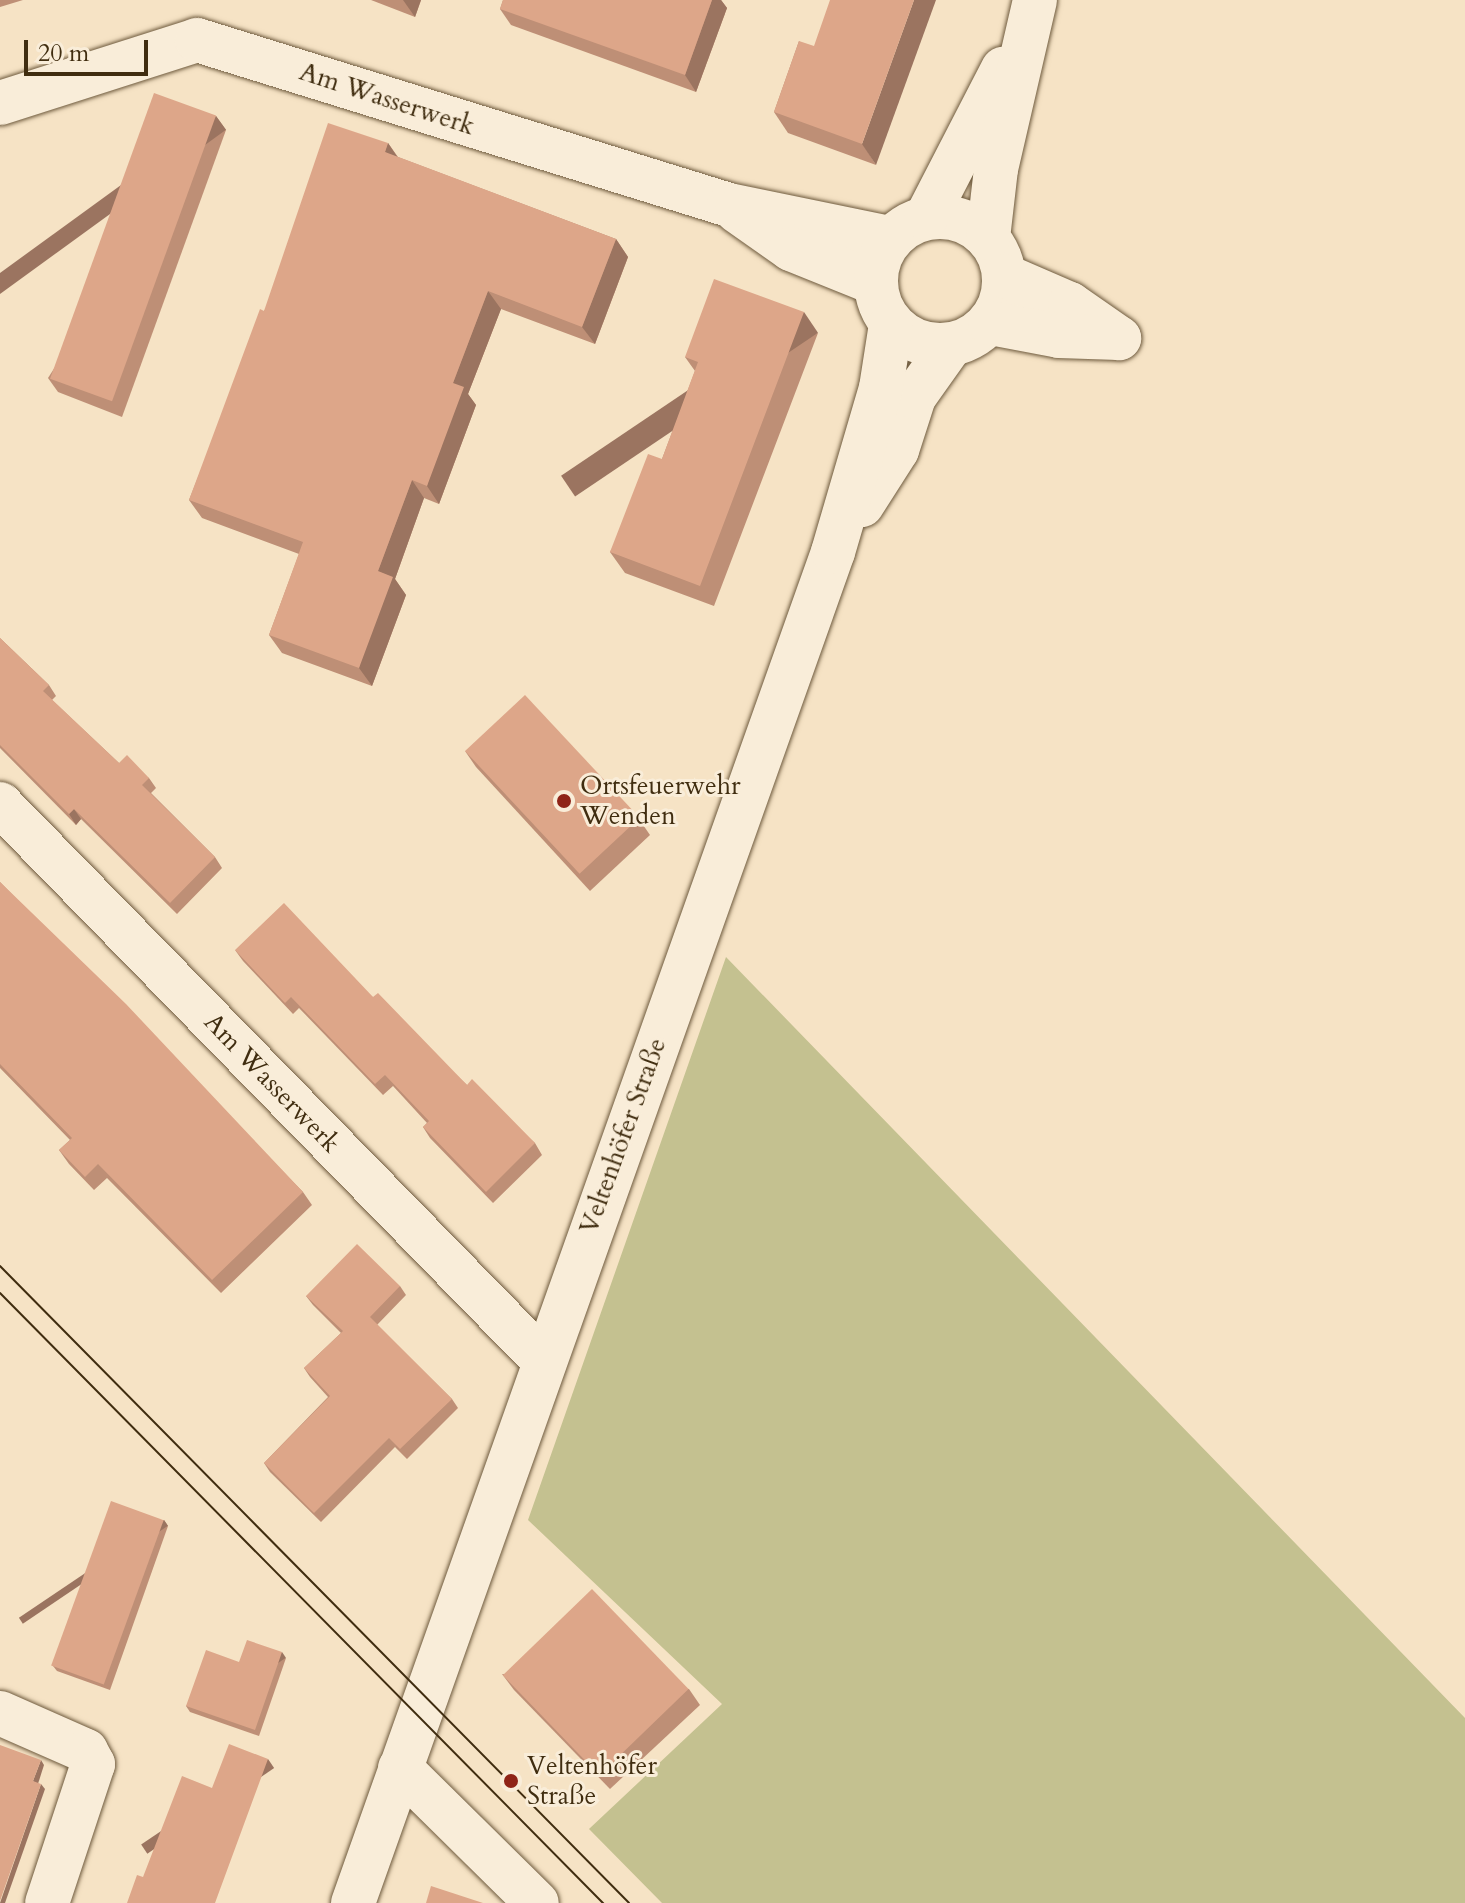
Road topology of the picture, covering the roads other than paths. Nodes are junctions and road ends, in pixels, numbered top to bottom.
1 (1029, 16) edge
2 (0, 103) edge
3 (729, 205) junction
4 (908, 228) junction
5 (996, 257) junction
6 (875, 283) junction
7 (990, 323) junction
8 (891, 324) junction
9 (951, 345) junction
10 (833, 552) junction
11 (0, 804) edge
12 (544, 1361) junction
13 (0, 1713) edge
14 (400, 1768) junction
15 (47, 1903) edge
16 (353, 1903) edge
17 (537, 1903) edge

1 - 4 street
1 - 5 street
2 - 3 street, Am Wasserwerk
3 - 4 street
3 - 6 street
4 - 5 street
4 - 6 street
5 - 7 street
5 - 7 street
6 - 8 street
7 - 9 street, Veltenhöfer Straße
8 - 9 street
8 - 10 street, Veltenhöfer Straße
9 - 10 street, Veltenhöfer Straße
10 - 12 street, Veltenhöfer Straße
11 - 12 street, Am Wasserwerk
12 - 14 street, Veltenhöfer Straße
13 - 15 street
14 - 16 street, Veltenhöfer Straße
14 - 17 street

